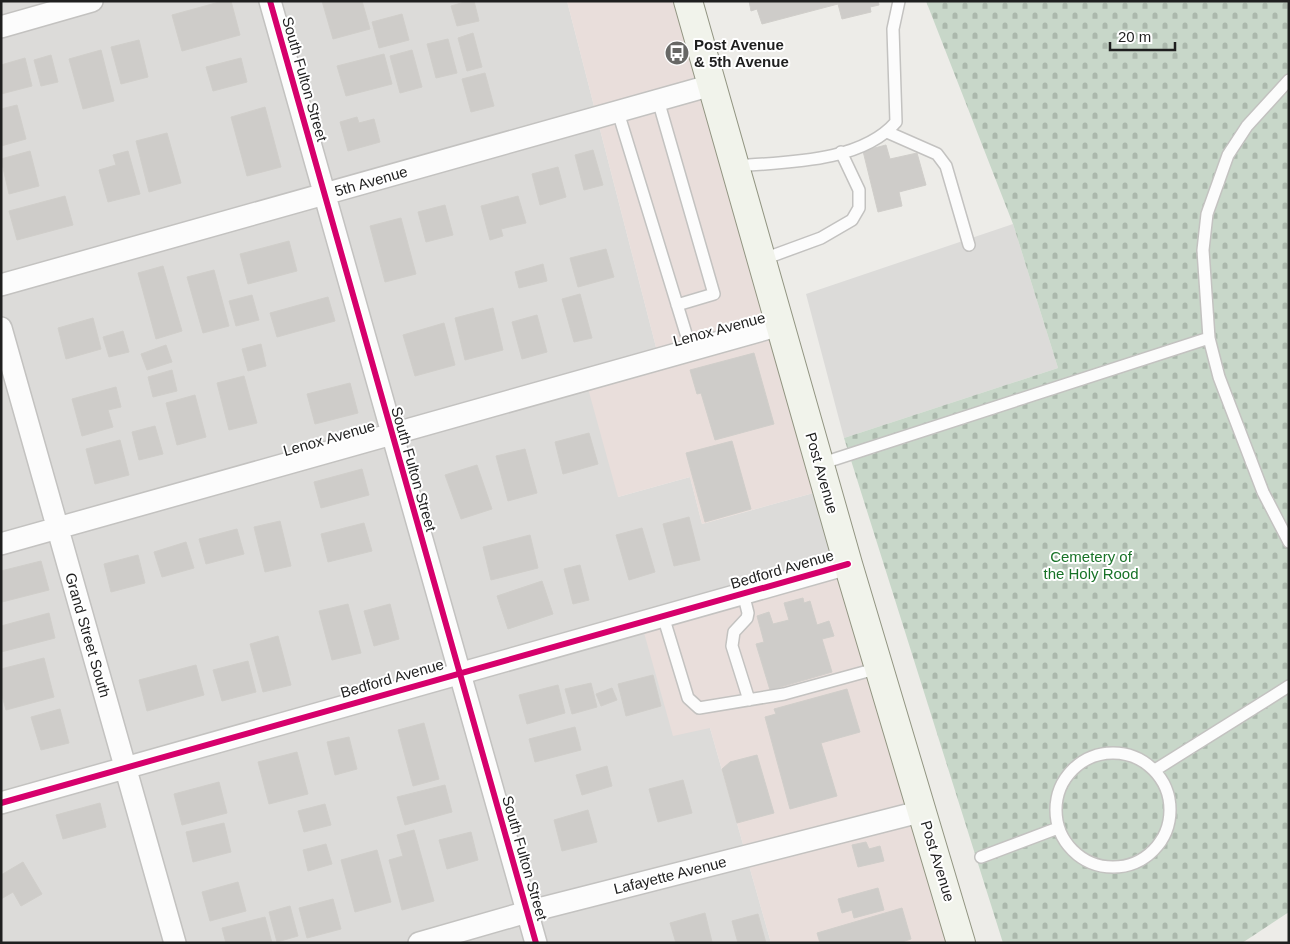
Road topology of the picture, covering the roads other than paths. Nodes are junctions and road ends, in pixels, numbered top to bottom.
1 (92, 1) edge
2 (270, 1) edge
3 (688, 1) edge
4 (899, 1) edge
5 (1, 27) edge
6 (1289, 80) edge
7 (712, 85) junction
8 (658, 100) junction
9 (618, 112) junction
10 (887, 132) junction
11 (841, 152) junction
12 (735, 166) junction
13 (324, 194) junction
14 (969, 245) dead end
15 (761, 260) junction
16 (1, 285) edge
17 (677, 305) junction
18 (780, 326) junction
19 (1, 328) edge
20 (1209, 338) junction
21 (691, 350) junction
22 (391, 433) junction
23 (820, 464) junction
24 (58, 527) junction
25 (1289, 542) edge
26 (1, 544) edge
27 (848, 564) junction
28 (743, 593) junction
29 (663, 616) junction
30 (881, 668) junction
31 (459, 672) junction
32 (1289, 686) edge
33 (749, 700) junction
34 (125, 767) junction
35 (1155, 770) junction
36 (1, 803) edge
37 (923, 811) junction
38 (1058, 828) junction
39 (981, 857) dead end
40 (527, 912) junction
41 (175, 943) edge
42 (419, 943) edge
43 (536, 943) edge
44 (961, 943) edge

1 - 5 street
2 - 13 street, South Fulton Street
3 - 7 main road, Post Avenue
4 - 10 lane
6 - 20 lane
7 - 8 street, 5th Avenue
7 - 12 main road, Post Avenue
8 - 9 street, 5th Avenue
8 - 17 lane
9 - 13 street, 5th Avenue
9 - 17 lane
10 - 11 lane
10 - 14 lane
11 - 12 lane
11 - 15 lane
12 - 15 main road, Post Avenue
13 - 16 street, 5th Avenue
13 - 22 street, South Fulton Street
15 - 18 main road, Post Avenue
17 - 21 lane
18 - 21 street, Lenox Avenue
18 - 23 main road, Post Avenue
19 - 24 street, Grand Street South
20 - 23 lane
20 - 25 lane
21 - 22 street, Lenox Avenue
22 - 24 street, Lenox Avenue
22 - 31 street, South Fulton Street
23 - 27 main road, Post Avenue
24 - 26 street, Lenox Avenue
24 - 34 street, Grand Street South
27 - 28 street, Bedford Avenue
27 - 30 main road, Post Avenue
28 - 29 street, Bedford Avenue
28 - 33 lane
29 - 31 street, Bedford Avenue
29 - 33 lane
30 - 33 lane
30 - 37 main road, Post Avenue
31 - 34 street, Bedford Avenue
31 - 40 street, South Fulton Street
32 - 35 lane
34 - 36 street, Bedford Avenue
34 - 41 street, Grand Street South
35 - 38 lane
35 - 38 lane
37 - 40 street, Lafayette Avenue
37 - 44 main road, Post Avenue
38 - 39 lane
40 - 42 street, Lafayette Avenue
40 - 43 street, South Fulton Street

